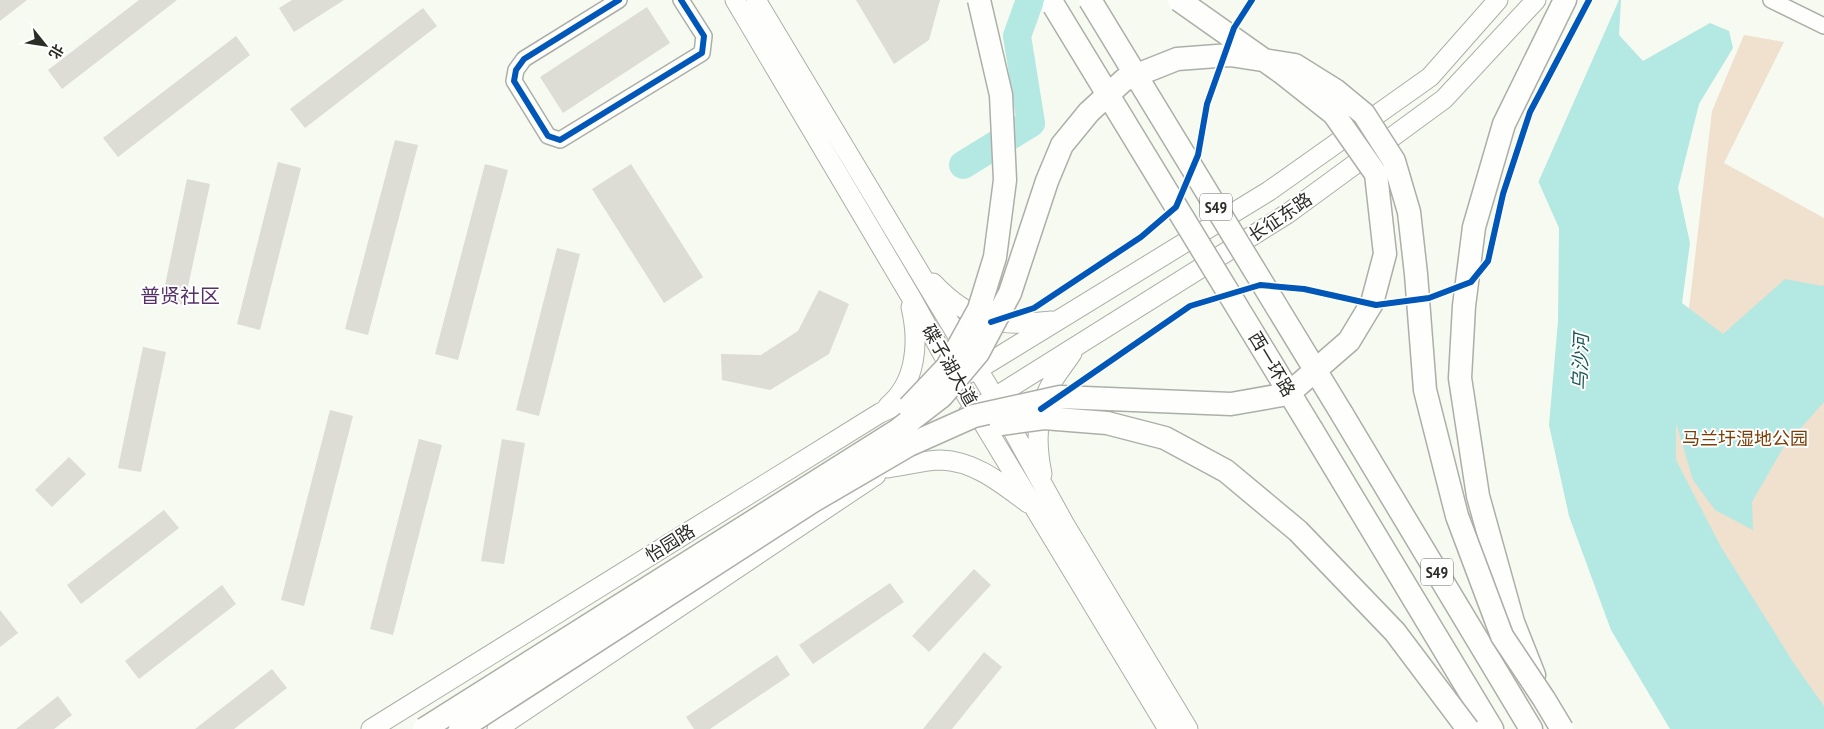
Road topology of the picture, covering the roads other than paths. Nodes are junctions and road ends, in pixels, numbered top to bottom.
1 (681, 0) edge
2 (735, 0) edge
3 (756, 0) edge
4 (979, 0) edge
5 (1050, 0) edge
6 (1090, 0) edge
7 (1179, 0) edge
8 (1498, 0) edge
9 (1536, 0) edge
10 (1565, 0) edge
11 (1771, 0) edge
12 (617, 1) edge
13 (1824, 26) edge
14 (912, 261) junction
15 (908, 291) junction
16 (1058, 320) junction
17 (1076, 347) junction
18 (977, 370) junction
19 (956, 378) junction
20 (995, 398) junction
21 (975, 409) junction
22 (880, 413) junction
23 (887, 468) junction
24 (820, 478) junction
25 (1044, 488) junction
26 (813, 501) junction
27 (1034, 507) junction
28 (1544, 699) junction
29 (371, 729) edge
30 (424, 729) edge
31 (460, 729) edge
32 (497, 729) edge
33 (1168, 729) edge
34 (1188, 729) edge
35 (1468, 729) edge
36 (1492, 729) edge
37 (1531, 729) edge
38 (1562, 729) edge

1 - 12 street
2 - 15 main road, 碟子湖大道
3 - 14 main road, 碟子湖大道
4 - 24 highway, bridge
5 - 36 highway, 西一环路 / S49, bridge
6 - 37 highway, 西一环路 / S49, bridge
7 - 26 highway, bridge
8 - 16 main road, 长征东路
9 - 17 main road, 长征东路
10 - 28 highway, bridge
11 - 13 street
14 - 16 main road
14 - 18 main road, 碟子湖大道
15 - 19 main road, 碟子湖大道
15 - 22 main road
16 - 18 main road, 长征东路
17 - 20 main road, 长征东路
17 - 25 main road
18 - 19 main road, 怡园路
18 - 20 main road, 碟子湖大道
19 - 21 main road, 碟子湖大道
19 - 22 main road, 怡园路
20 - 21 main road
20 - 25 main road, 碟子湖大道
21 - 23 main road
21 - 27 main road, 碟子湖大道
22 - 29 main road, 怡园路
23 - 27 main road
23 - 32 main road
24 - 28 highway, bridge
24 - 30 highway, bridge
25 - 34 main road, 碟子湖大道
26 - 31 highway, bridge
26 - 35 highway, bridge
27 - 33 main road, 碟子湖大道
28 - 38 highway, bridge

